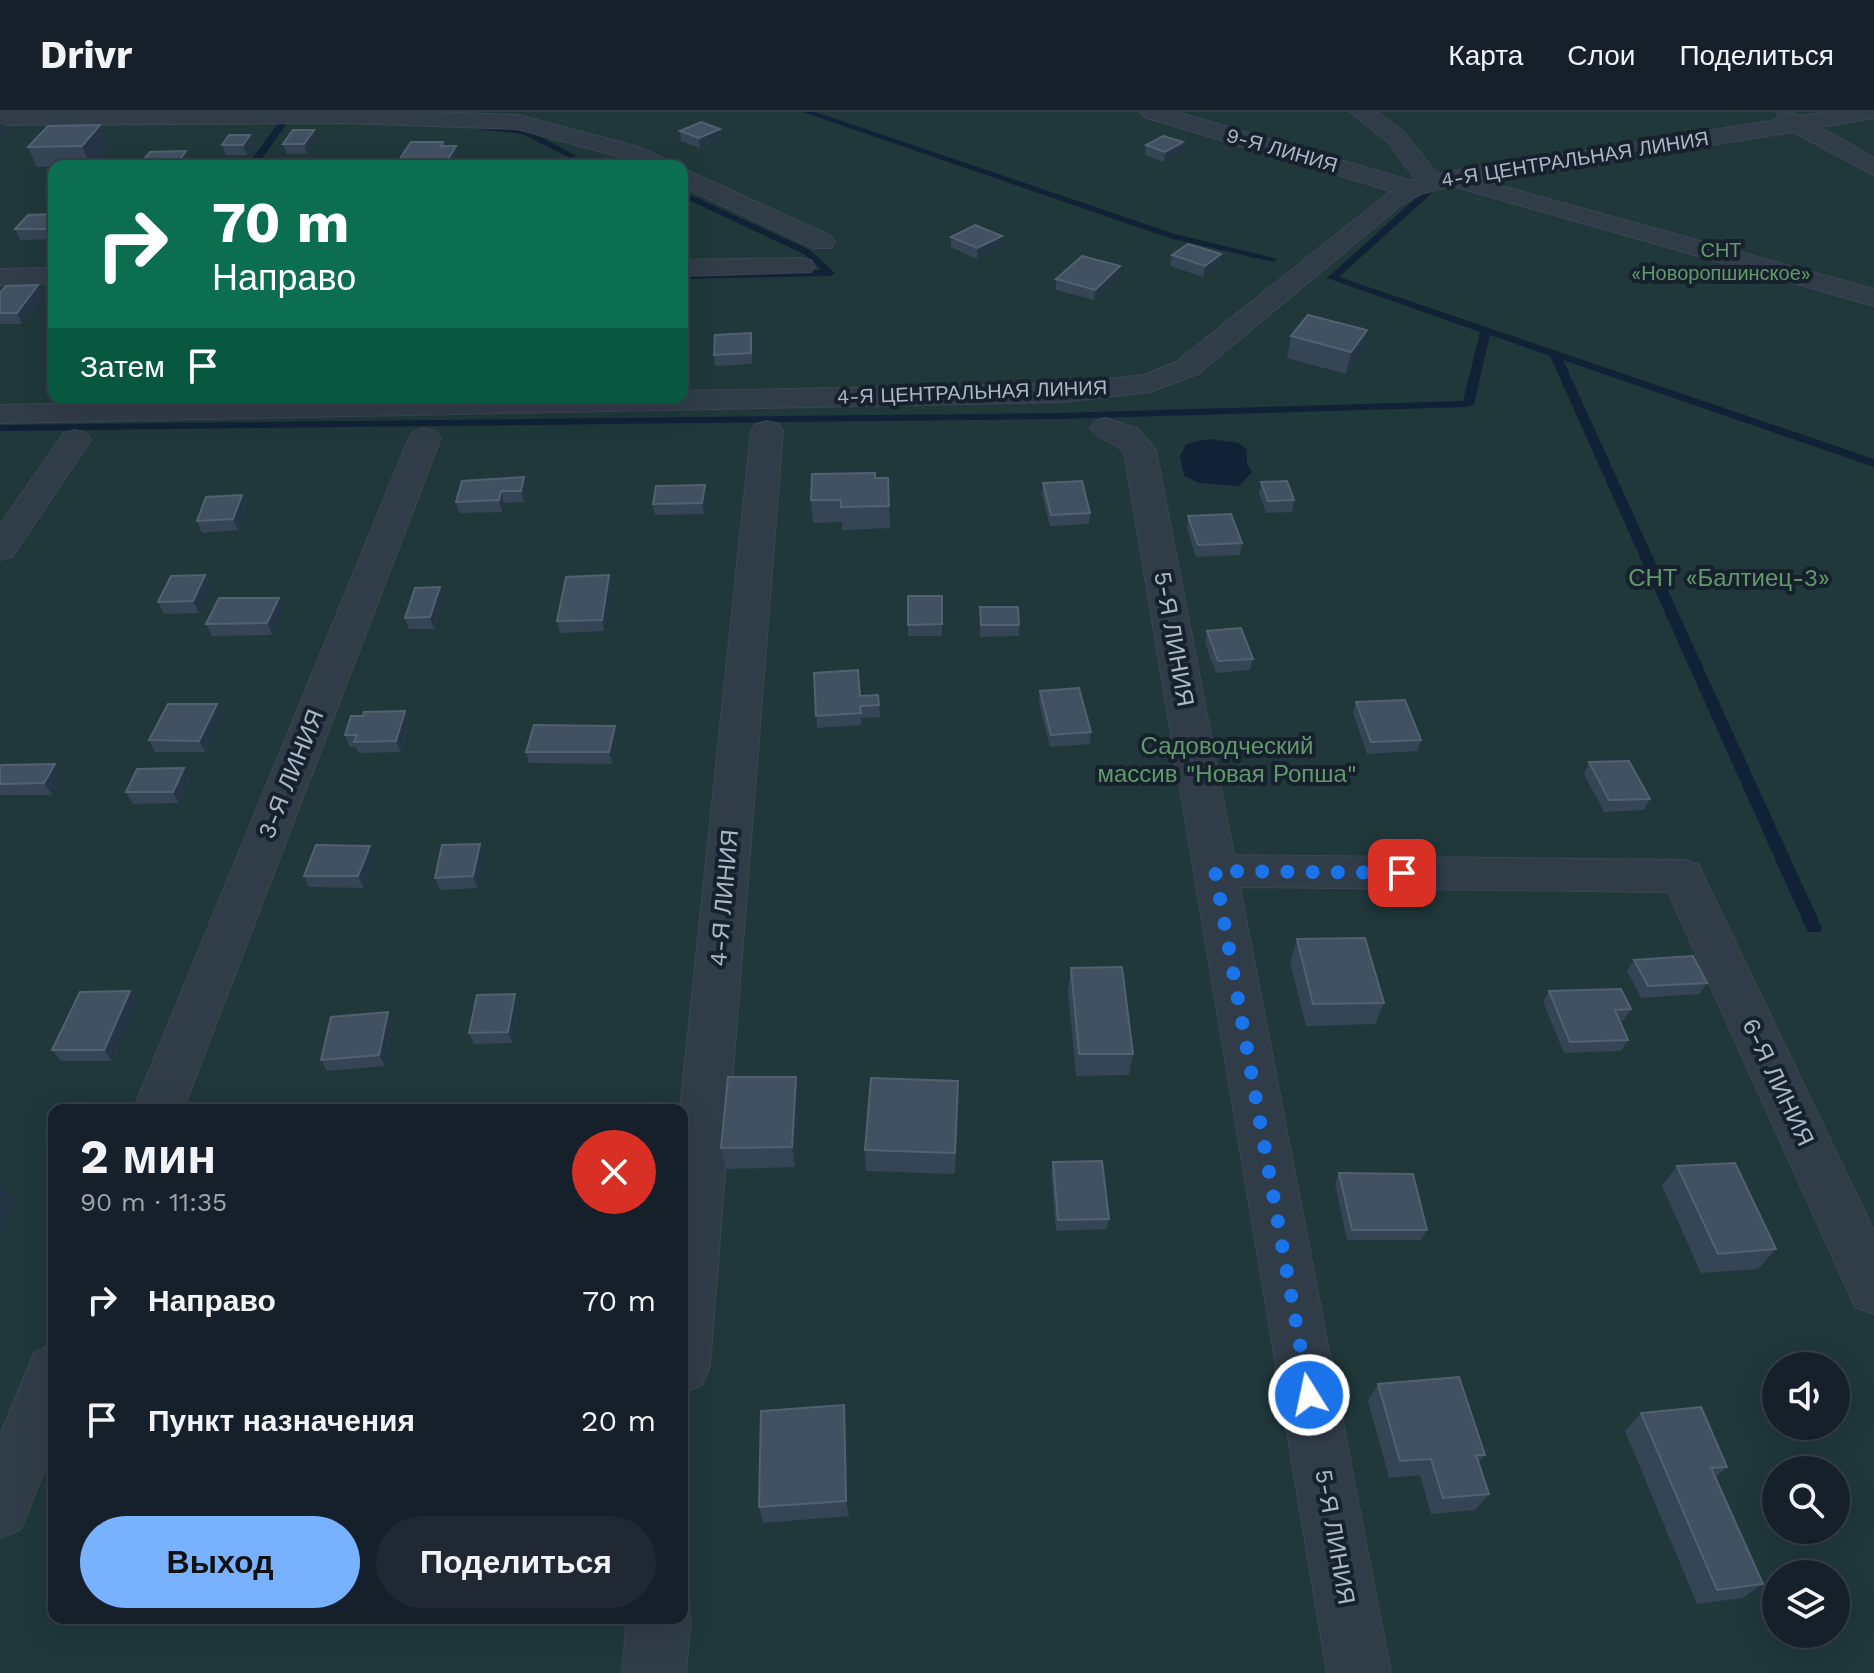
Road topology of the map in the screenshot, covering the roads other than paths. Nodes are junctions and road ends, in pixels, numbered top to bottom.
1 (1152, 112) edge
2 (1362, 112) edge
3 (1872, 112) edge
4 (1785, 117) edge
5 (0, 118) edge
6 (647, 160) edge
7 (1874, 168) edge
8 (688, 179) edge
9 (1430, 183) junction
10 (822, 242) dead end
11 (801, 266) dead end
12 (688, 268) edge
13 (48, 276) edge
14 (0, 277) edge
15 (1874, 298) edge
16 (688, 400) edge
17 (506, 404) edge
18 (0, 414) edge
19 (1106, 428) dead end
20 (767, 431) dead end
21 (425, 438) dead end
22 (75, 440) dead end
23 (0, 550) edge
24 (1215, 871) junction
25 (160, 1104) edge
26 (1874, 1289) edge
27 (688, 1300) edge
28 (48, 1387) edge
29 (0, 1508) edge
30 (658, 1624) edge
31 (654, 1673) edge
32 (1359, 1673) edge

1 - 9 street, 9-Я ЛИНИЯ
2 - 9 street
3 - 4 street, 4-Я ЦЕНТРАЛЬНАЯ ЛИНИЯ
4 - 7 street
4 - 9 street, 4-Я ЦЕНТРАЛЬНАЯ ЛИНИЯ
5 - 6 street
8 - 10 street
9 - 15 street, 9-Я ЛИНИЯ
9 - 16 street, 4-Я ЦЕНТРАЛЬНАЯ ЛИНИЯ
11 - 12 street
13 - 14 street
17 - 18 street, 4-Я ЦЕНТРАЛЬНАЯ ЛИНИЯ
19 - 24 street, 5-Я ЛИНИЯ
20 - 27 street, 4-Я ЛИНИЯ
21 - 25 street, 3-Я ЛИНИЯ
22 - 23 street
24 - 26 street, 6-Я ЛИНИЯ
24 - 32 street, 5-Я ЛИНИЯ
28 - 29 street
30 - 31 street

